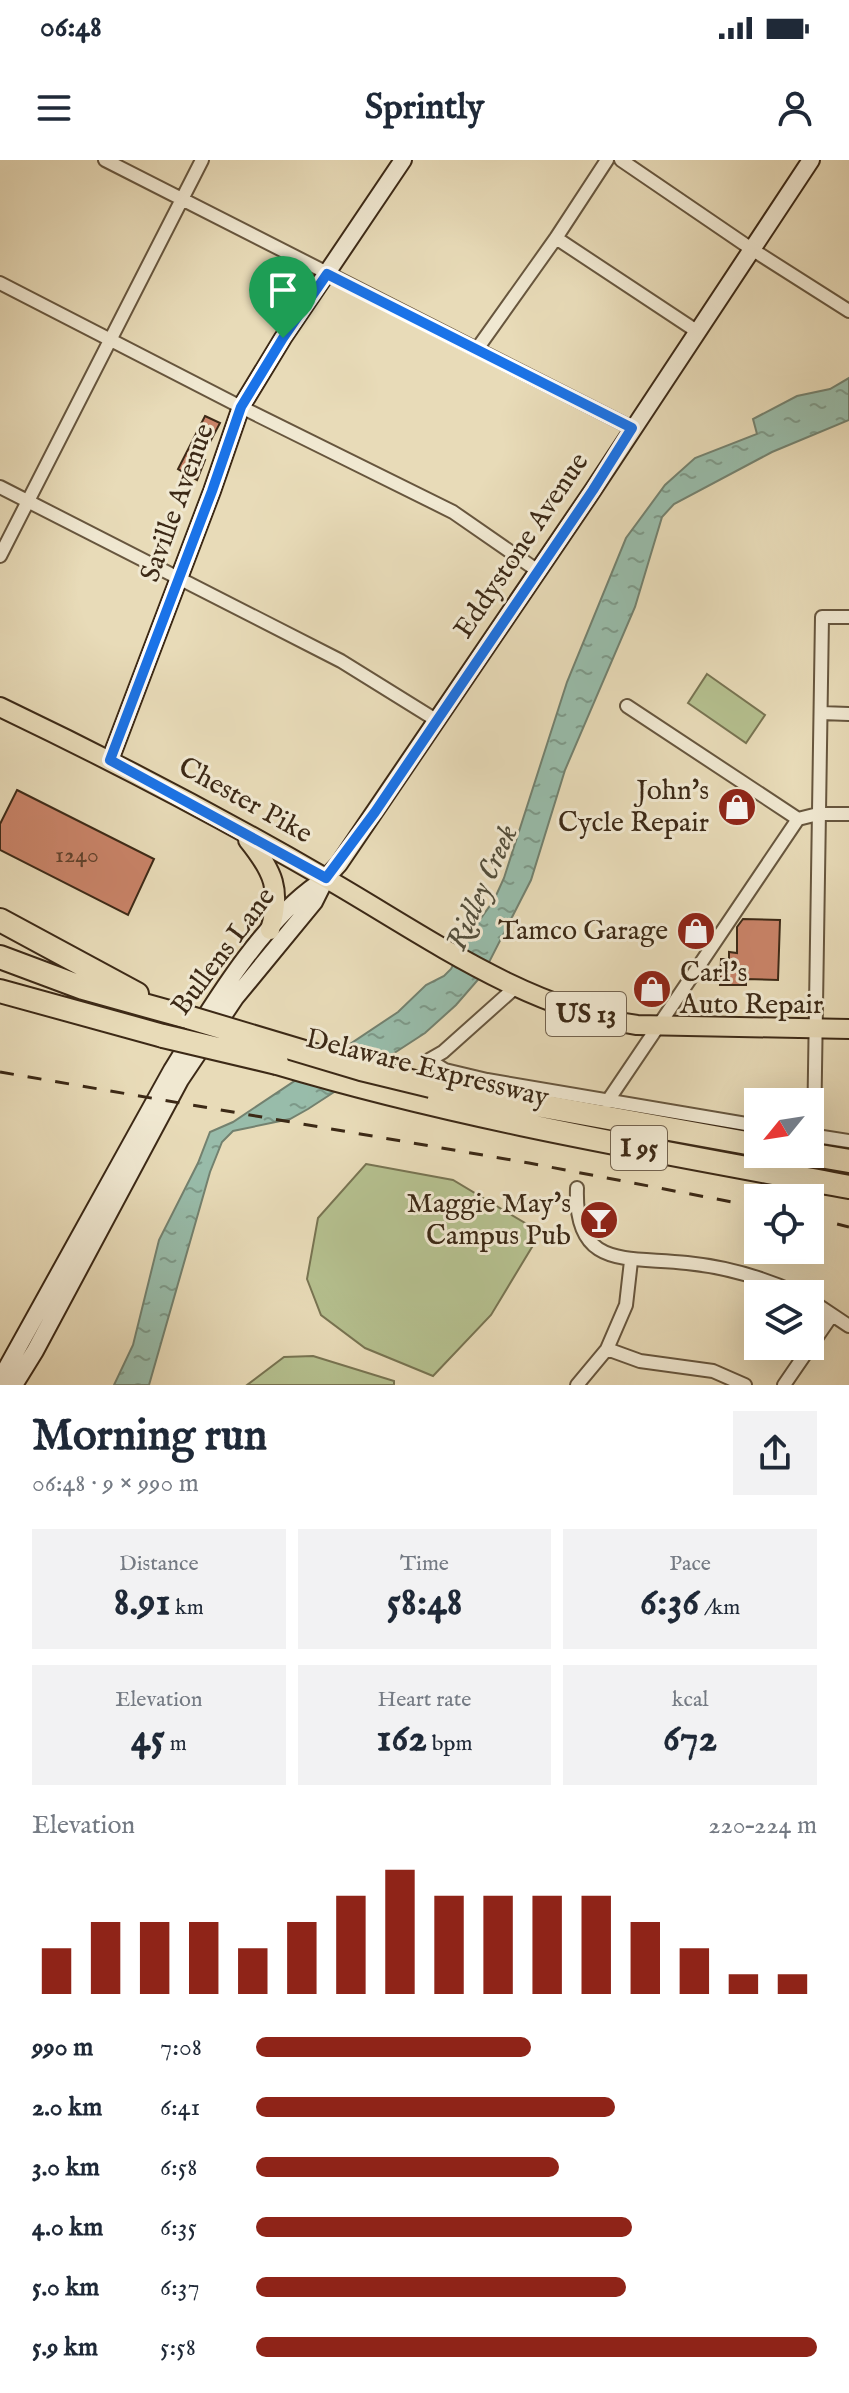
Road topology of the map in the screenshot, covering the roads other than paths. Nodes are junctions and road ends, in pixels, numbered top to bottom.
1 (105, 160) edge
2 (202, 160) edge
3 (403, 160) edge
4 (607, 160) edge
5 (621, 160) edge
6 (811, 160) edge
7 (182, 200) junction
8 (556, 238) junction
9 (753, 250) junction
10 (327, 274) junction
11 (0, 283) edge
12 (849, 311) edge
13 (698, 332) junction
14 (110, 340) junction
15 (477, 349) junction
16 (241, 407) junction
17 (632, 428) junction
18 (0, 487) edge
19 (28, 501) junction
20 (0, 556) edge
21 (538, 571) junction
22 (178, 577) junction
23 (849, 617) edge
24 (627, 706) dead end
25 (0, 707) edge
26 (821, 713) junction
27 (849, 714) edge
28 (436, 720) junction
29 (110, 760) junction
30 (818, 814) junction
31 (849, 814) edge
32 (798, 819) junction
33 (241, 831) junction
34 (326, 878) junction
35 (0, 920) edge
36 (270, 930) junction
37 (0, 957) edge
38 (0, 971) edge
39 (518, 985) junction
40 (0, 991) edge
41 (166, 1020) junction
42 (659, 1026) junction
43 (816, 1028) junction
44 (849, 1029) edge
45 (813, 1088) edge
46 (431, 1096) junction
47 (607, 1102) junction
48 (744, 1124) edge
49 (824, 1141) edge
50 (849, 1141) edge
51 (744, 1143) edge
52 (824, 1148) edge
53 (849, 1161) edge
54 (849, 1187) edge
55 (577, 1188) dead end
56 (631, 1261) junction
57 (769, 1280) edge
58 (824, 1310) edge
59 (832, 1315) junction
60 (849, 1326) edge
61 (607, 1349) junction
62 (0, 1380) edge
63 (14, 1385) edge
64 (577, 1385) edge
65 (745, 1385) edge
66 (784, 1385) edge

1 - 7 street
2 - 7 street
3 - 10 street, Saville Avenue
4 - 8 street
5 - 9 street
6 - 9 street, Eddystone Avenue
7 - 10 street
7 - 14 street
8 - 13 street
8 - 15 street
9 - 12 street
9 - 13 street, Eddystone Avenue
10 - 15 street
10 - 16 street, Saville Avenue
11 - 14 street
13 - 17 street, Eddystone Avenue
14 - 16 street
14 - 19 street
15 - 17 street
16 - 21 street
16 - 22 street, Saville Avenue
17 - 21 street, Eddystone Avenue
18 - 19 street
19 - 20 street
19 - 22 street
21 - 28 street, Eddystone Avenue
22 - 28 street
22 - 29 street, Saville Avenue
23 - 26 street
24 - 32 street
25 - 29 main road, Chester Pike / US 13
26 - 27 street
26 - 30 street
28 - 34 street, Eddystone Avenue
29 - 33 main road, Chester Pike / US 13
30 - 31 street
30 - 32 street
30 - 43 street
32 - 42 street
33 - 34 main road, Chester Pike / US 13
33 - 36 main road
34 - 36 street, Bullens Lane
34 - 39 main road, Chester Pike / US 13
34 - 63 street, Bullens Lane
35 - 41 highway
36 - 62 street, Bullens Lane
37 - 41 highway, Delaware Expressway / I 95
38 - 41 highway, Delaware Expressway / I 95
39 - 42 main road, US 13
39 - 47 street
40 - 41 highway
41 - 46 highway, Delaware Expressway / I 95, bridge
41 - 46 highway, Delaware Expressway / I 95, bridge
42 - 43 main road, US 13
42 - 47 street
43 - 44 main road, US 13
43 - 45 street
46 - 51 highway, Delaware Expressway / I 95
46 - 54 highway, Delaware Expressway / I 95
47 - 48 street
49 - 50 street
52 - 53 highway
55 - 56 street
56 - 57 street
56 - 61 street
58 - 59 street
59 - 60 street
59 - 66 street
61 - 64 street
61 - 65 street

